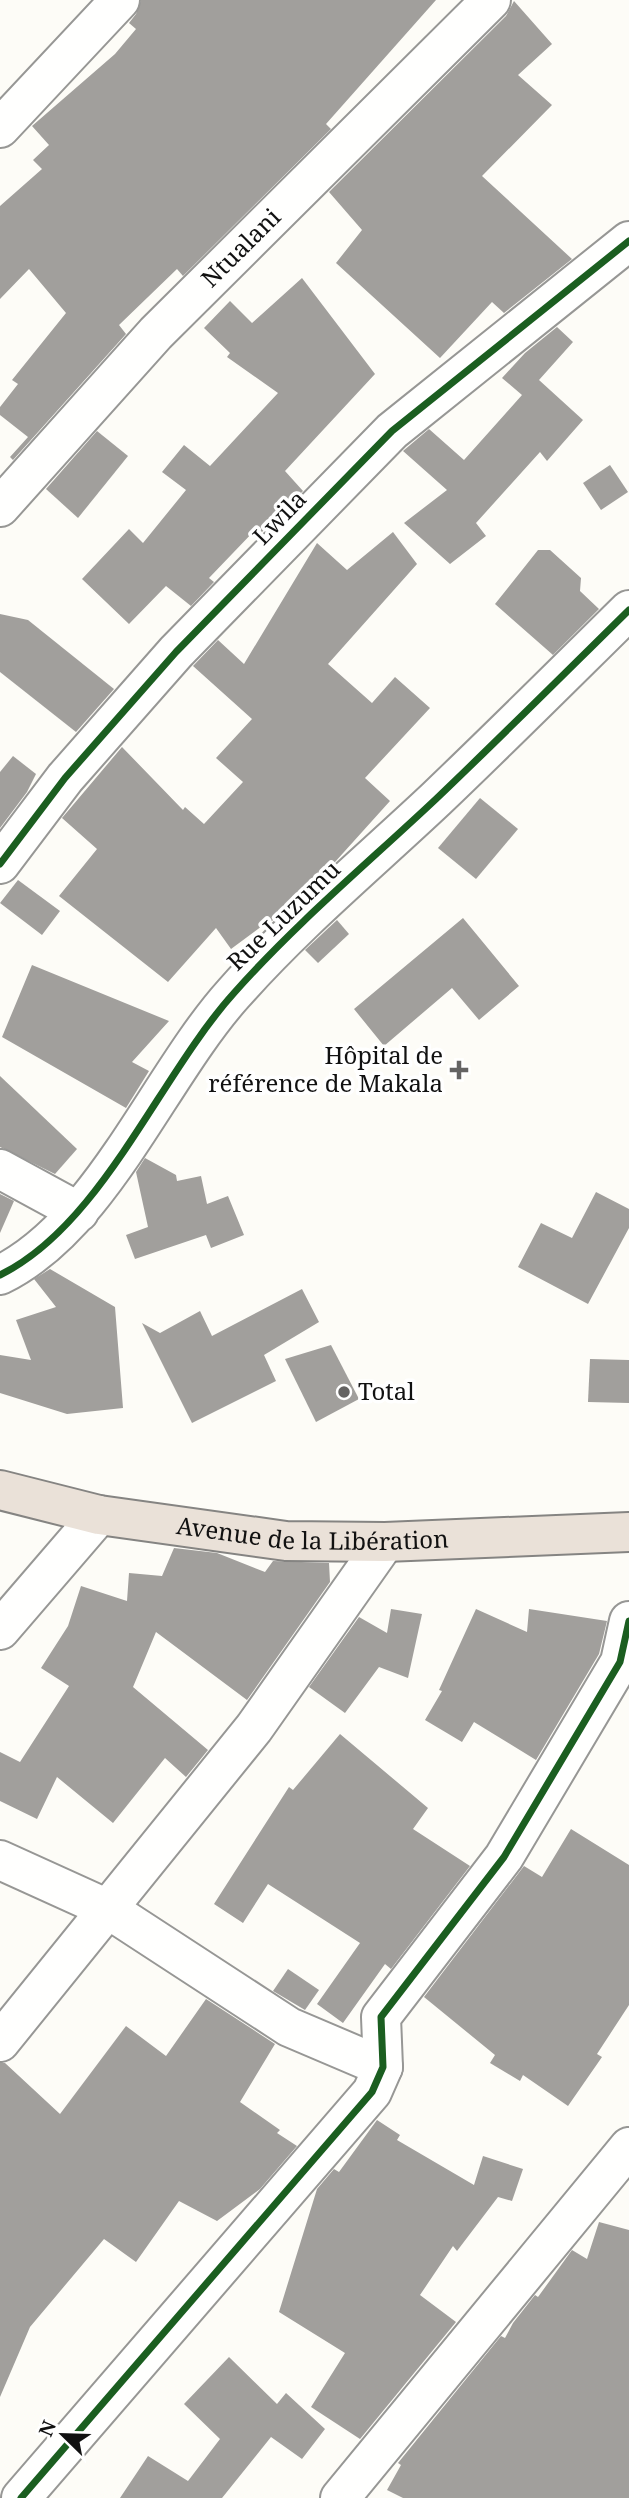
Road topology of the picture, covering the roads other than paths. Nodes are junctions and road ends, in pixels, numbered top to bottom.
1 (120, 0) edge
2 (491, 0) edge
3 (0, 128) edge
4 (629, 240) edge
5 (0, 507) edge
6 (629, 610) edge
7 (0, 864) edge
8 (0, 1169) edge
9 (79, 1212) junction
10 (0, 1275) edge
11 (0, 1490) edge
12 (99, 1515) junction
13 (629, 1532) edge
14 (385, 1542) junction
15 (629, 1621) edge
16 (0, 1630) edge
17 (0, 1860) edge
18 (107, 1909) junction
19 (0, 2042) edge
20 (383, 2067) junction
21 (624, 2165) edge
22 (21, 2498) edge
23 (340, 2498) edge

1 - 3 street
2 - 5 street, Ntualani
4 - 7 street, Lwila
6 - 9 street, Rue Luzumu
8 - 9 street
9 - 10 street, Rue Luzumu
11 - 12 highway, Avenue de la Libération
12 - 14 highway, Avenue de la Libération
12 - 16 street
13 - 14 highway, Avenue de la Libération
14 - 18 street
15 - 20 street
17 - 18 street
18 - 19 street
18 - 20 street
20 - 22 street
21 - 23 street

